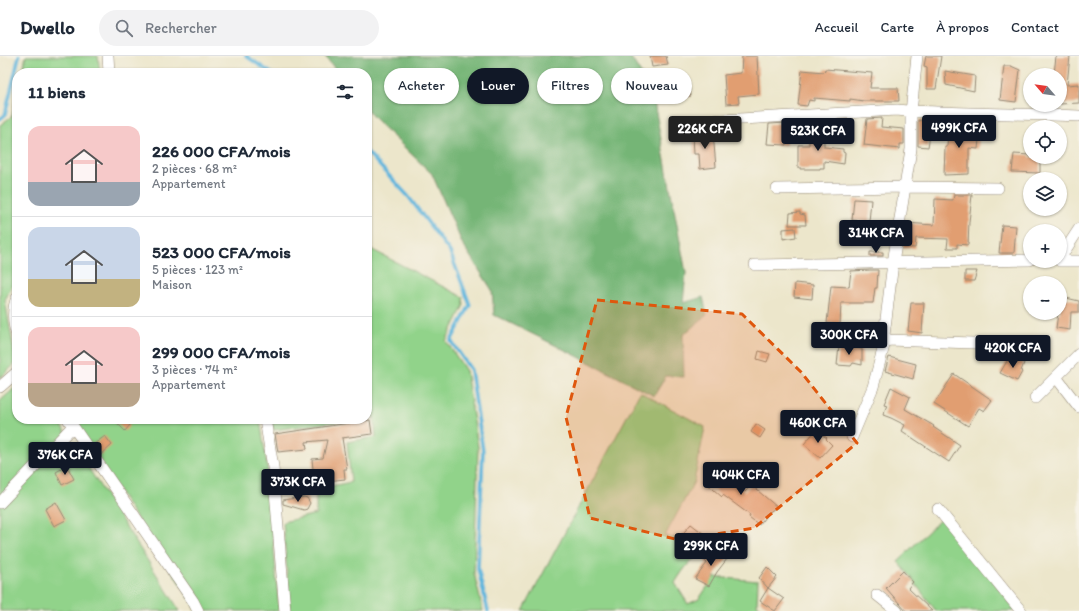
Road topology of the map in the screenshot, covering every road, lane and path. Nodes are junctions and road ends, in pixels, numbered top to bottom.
1 (108, 56) edge
2 (917, 56) edge
3 (109, 68) edge
4 (911, 112) junction
5 (1079, 116) edge
6 (706, 121) dead end
7 (905, 187) junction
8 (998, 188) dead end
9 (777, 189) dead end
10 (1079, 229) edge
11 (1067, 249) edge
12 (1023, 260) edge
13 (1067, 260) edge
14 (1079, 261) edge
15 (893, 263) junction
16 (755, 265) dead end
17 (886, 338) junction
18 (1001, 344) dead end
19 (1079, 354) edge
20 (12, 376) edge
21 (1056, 377) junction
22 (0, 387) edge
23 (1035, 398) dead end
24 (1079, 407) edge
25 (69, 424) edge
26 (71, 424) edge
27 (266, 424) edge
28 (852, 437) dead end
29 (0, 503) edge
30 (938, 508) dead end
31 (877, 595) dead end
32 (198, 611) edge
33 (285, 611) edge
34 (897, 611) edge
35 (1021, 611) edge

1 - 3 street
2 - 4 street
4 - 5 street
4 - 6 street
4 - 7 street
7 - 8 street
7 - 9 street
7 - 15 street
10 - 11 street
12 - 15 street
13 - 14 street
15 - 16 street
15 - 17 street
17 - 18 street
17 - 28 street
19 - 21 street
20 - 22 street
21 - 23 street
21 - 24 street
25 - 29 street
26 - 32 street
27 - 33 street
30 - 35 street
31 - 34 street

